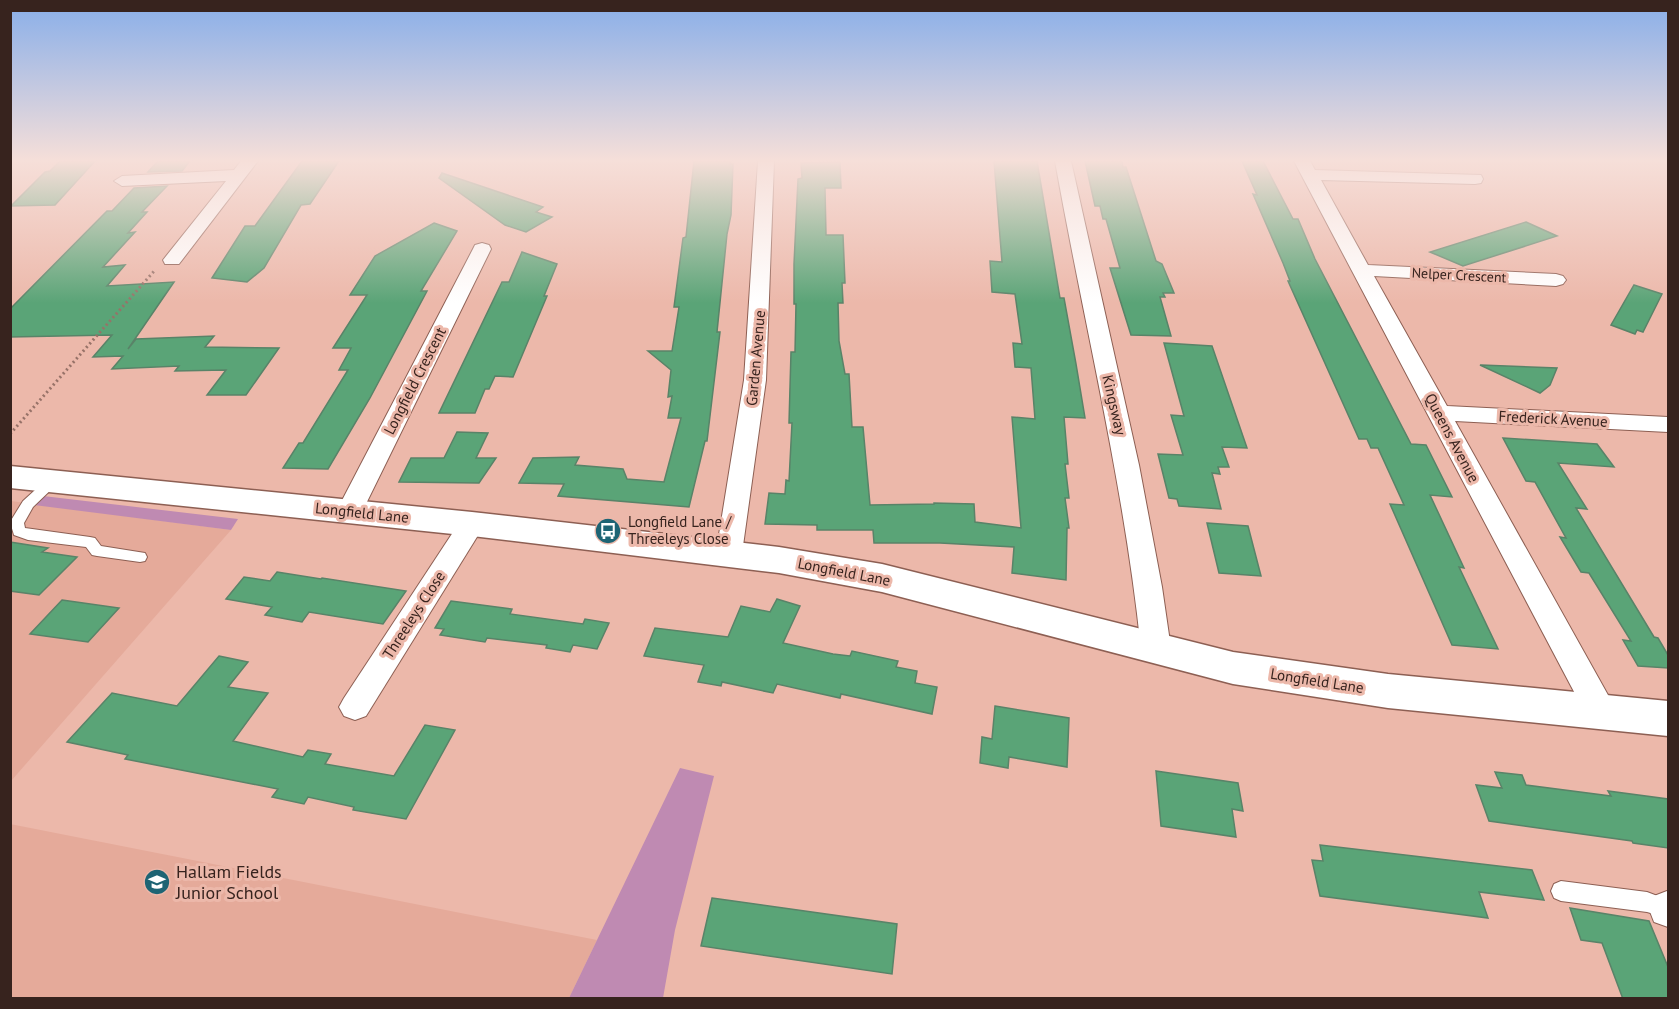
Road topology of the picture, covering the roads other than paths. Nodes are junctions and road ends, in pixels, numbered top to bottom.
1 (212, 208) edge
2 (764, 208) edge
3 (1073, 208) edge
4 (1327, 208) edge
5 (203, 249) dead end
6 (482, 249) dead end
7 (1362, 270) junction
8 (1556, 280) dead end
9 (1438, 413) junction
10 (1668, 424) edge
11 (10, 477) edge
12 (51, 483) junction
13 (349, 512) junction
14 (472, 524) junction
15 (729, 554) junction
16 (140, 557) dead end
17 (1156, 650) junction
18 (355, 707) dead end
19 (1602, 714) junction
20 (1668, 719) edge
21 (1561, 891) dead end
22 (1668, 909) edge

1 - 5 street
2 - 15 street, Garden Avenue
3 - 17 street, Kingsway
4 - 7 street, Queens Avenue
6 - 13 street, Longfield Crescent
7 - 8 street, Nelper Crescent
7 - 9 street, Queens Avenue
9 - 10 street, Frederick Avenue
9 - 19 street, Queens Avenue
11 - 12 street, Longfield Lane
12 - 13 street, Longfield Lane
12 - 16 lane
13 - 14 street, Longfield Lane
14 - 15 street, Longfield Lane
14 - 18 street, Threeleys Close
15 - 17 street, Longfield Lane
17 - 19 street, Longfield Lane
19 - 20 street, Longfield Lane
21 - 22 lane

